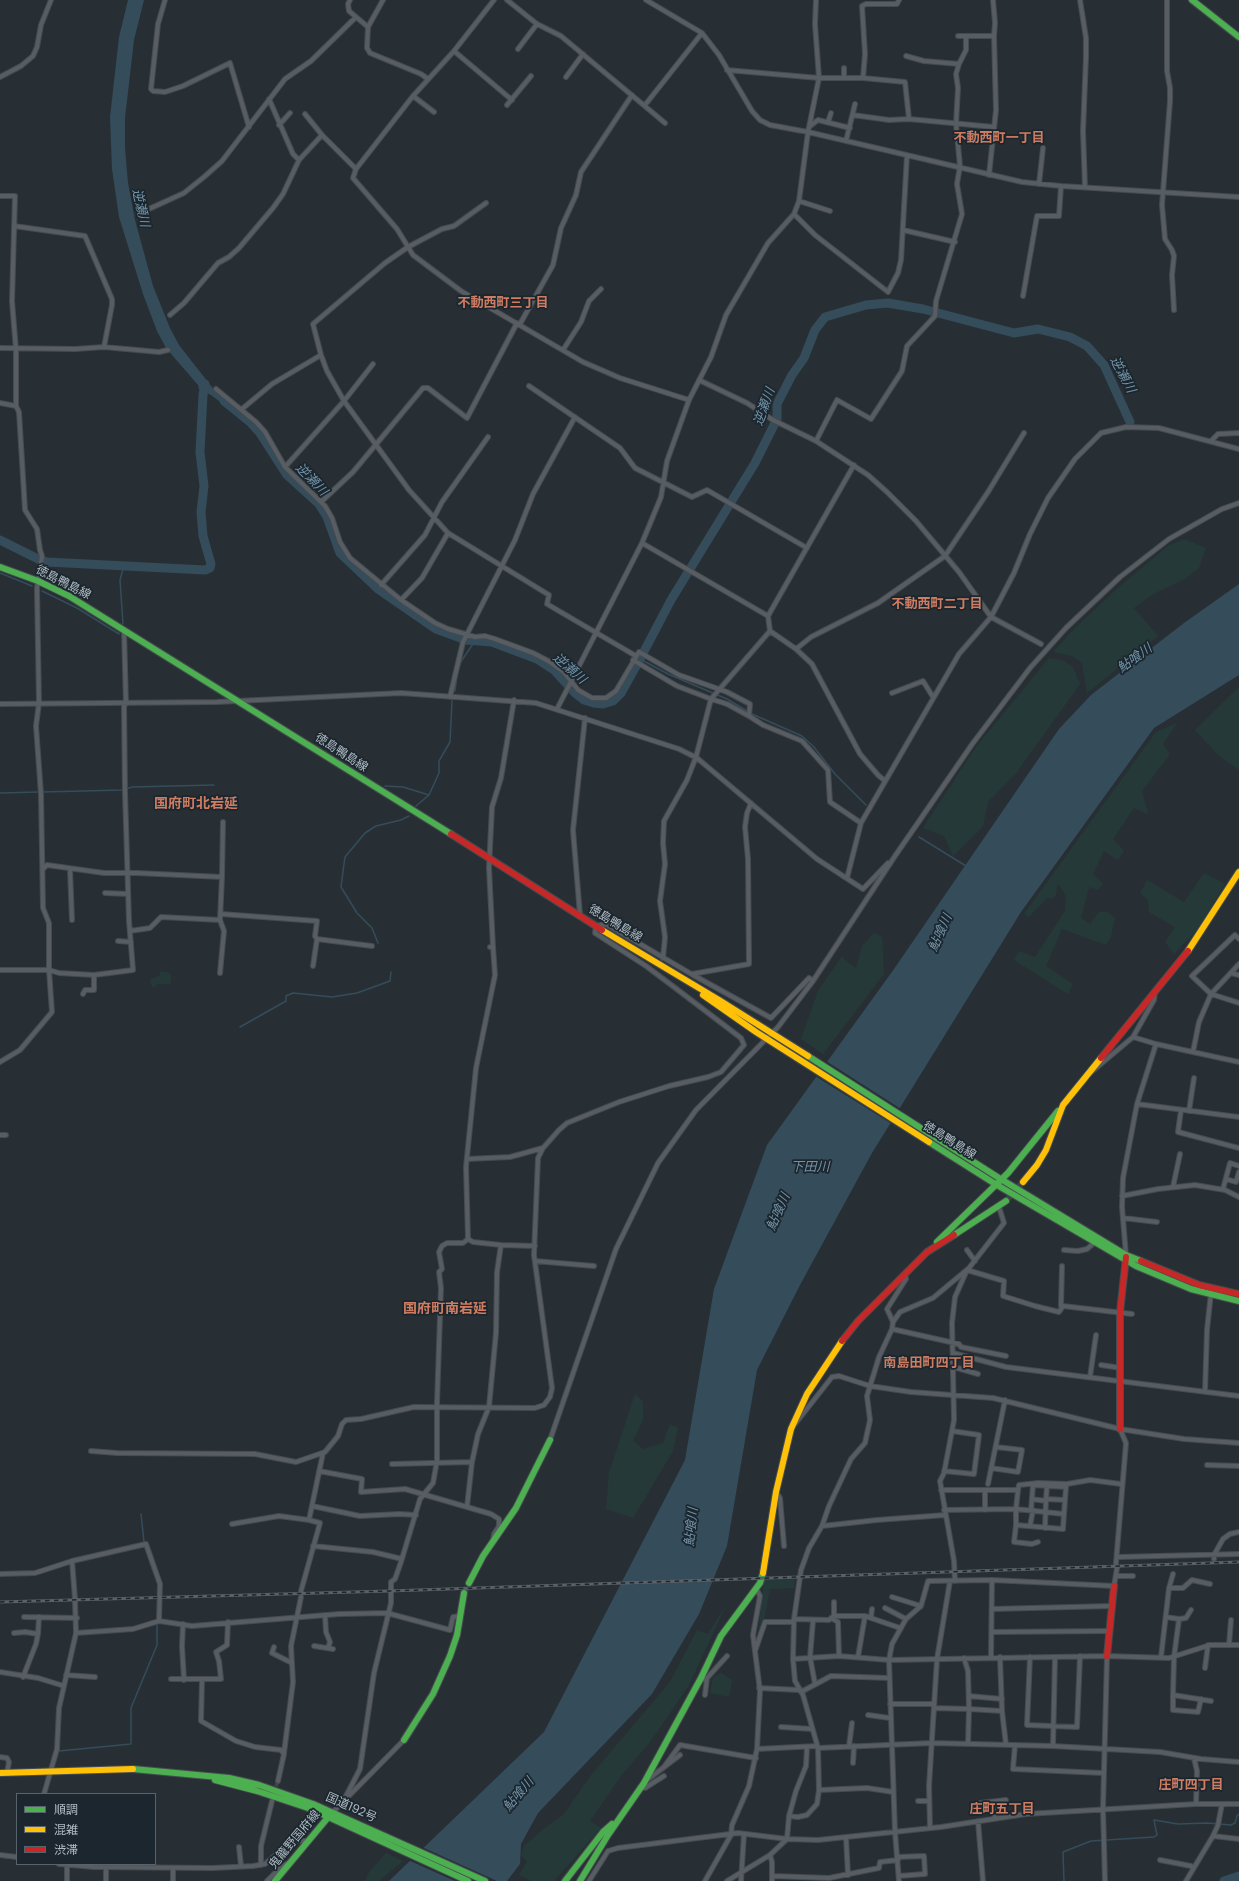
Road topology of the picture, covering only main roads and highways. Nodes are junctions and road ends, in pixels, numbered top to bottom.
1 (1192, 0) edge
2 (1239, 37) edge
3 (0, 567) edge
4 (1239, 872) edge
5 (771, 1038) junction
6 (1063, 1105) junction
7 (1001, 1179) junction
8 (1023, 1182) tunnel mouth
9 (995, 1184) junction
10 (1006, 1201) tunnel mouth
11 (927, 1252) junction
12 (1126, 1254) junction
13 (1125, 1262) junction
14 (1239, 1294) edge
15 (1239, 1301) edge
16 (1120, 1429) road end
17 (550, 1440) road end
18 (469, 1583) tunnel mouth
19 (1114, 1586) road end
20 (464, 1593) tunnel mouth
21 (1107, 1656) road end
22 (404, 1740) road end
23 (0, 1773) edge
24 (330, 1815) junction
25 (338, 1818) junction
26 (618, 1819) junction
27 (275, 1881) edge
28 (468, 1881) edge
29 (485, 1881) edge
30 (564, 1881) edge
31 (580, 1881) edge

1 - 2 main road
3 - 5 main road, 徳島鴨島線
4 - 6 main road
5 - 7 main road, 徳島鴨島線
5 - 9 main road, 徳島鴨島線
6 - 7 main road
6 - 8 main road
7 - 9 main road
7 - 12 main road, 徳島鴨島線
9 - 11 main road
9 - 13 main road, 徳島鴨島線
10 - 11 main road
11 - 26 main road
12 - 13 main road
12 - 14 main road, 徳島鴨島線
13 - 15 main road, 徳島鴨島線
13 - 16 main road
17 - 18 main road
19 - 21 main road
20 - 22 main road
23 - 24 main road, 国道192号
24 - 25 main road, 国道192号
24 - 27 main road, 鬼籠野国府線
25 - 28 main road, 国道192号
25 - 29 main road, 国道192号
26 - 30 main road
26 - 31 main road

